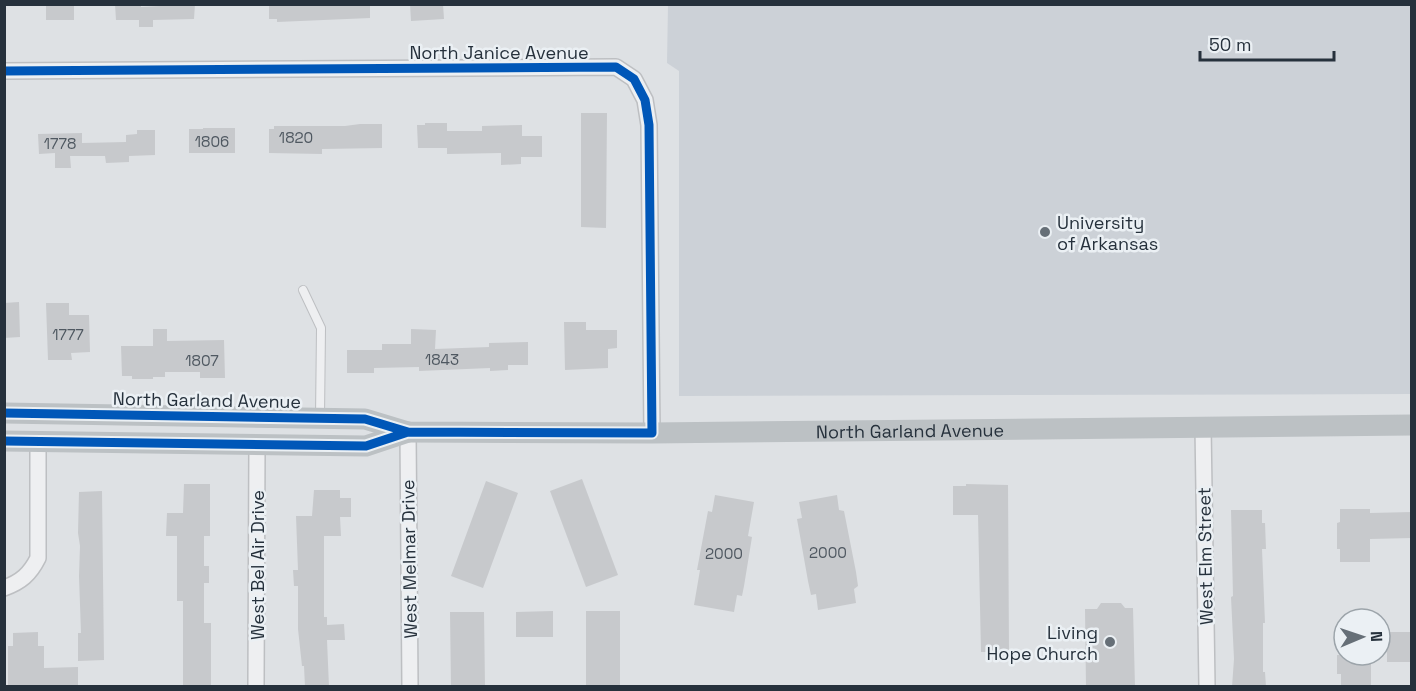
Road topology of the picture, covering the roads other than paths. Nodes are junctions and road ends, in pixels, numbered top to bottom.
1 (4, 70) edge
2 (303, 290) dead end
3 (4, 413) edge
4 (320, 418) junction
5 (1412, 425) edge
6 (1203, 426) junction
7 (408, 432) junction
8 (652, 433) junction
9 (38, 440) junction
10 (4, 441) edge
11 (257, 444) junction
12 (4, 588) edge
13 (256, 687) edge
14 (410, 687) edge
15 (1207, 687) edge

1 - 8 street, North Janice Avenue
2 - 4 lane
3 - 4 main road, North Garland Avenue
4 - 7 main road, North Garland Avenue
5 - 6 main road, North Garland Avenue
6 - 8 main road, North Garland Avenue
6 - 15 street, West Elm Street
7 - 8 main road, North Garland Avenue
7 - 11 main road, North Garland Avenue
7 - 14 street, West Melmar Drive
9 - 10 main road, North Garland Avenue
9 - 11 main road, North Garland Avenue
9 - 12 street
11 - 13 street, West Bel Air Drive

